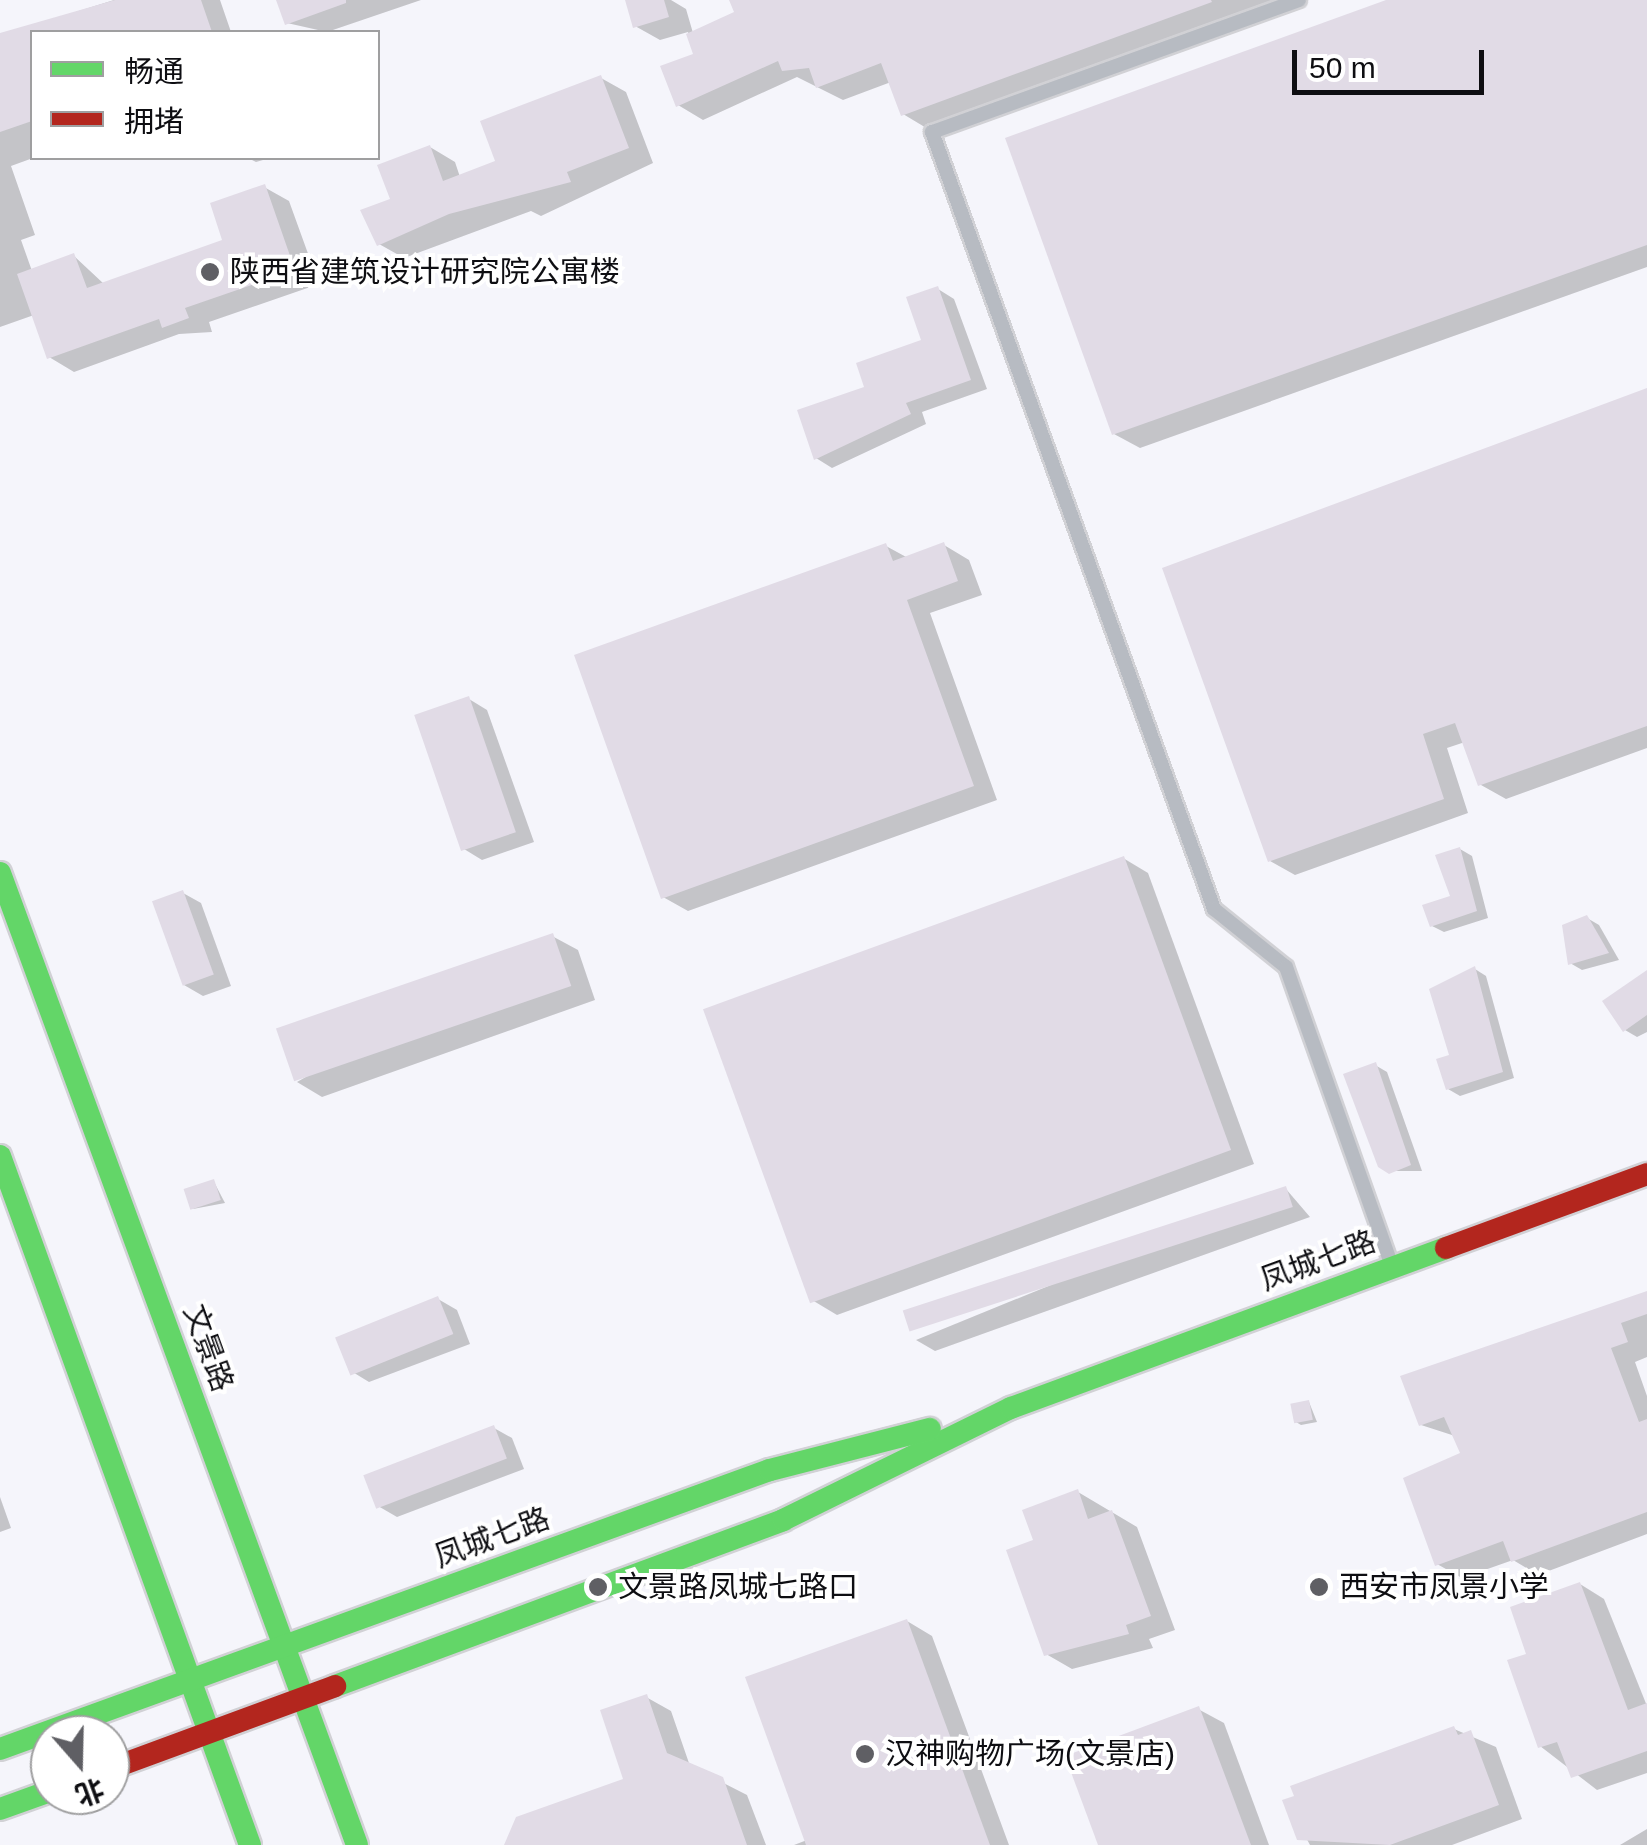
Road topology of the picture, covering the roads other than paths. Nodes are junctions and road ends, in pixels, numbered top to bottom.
1 (1300, 0) edge
2 (0, 874) edge
3 (0, 1156) edge
4 (1647, 1174) edge
5 (1392, 1266) junction
6 (1011, 1408) junction
7 (286, 1644) junction
8 (191, 1680) junction
9 (304, 1694) junction
10 (210, 1732) junction
11 (0, 1749) edge
12 (130, 1762) edge
13 (30, 1798) edge
14 (0, 1809) edge
15 (250, 1845) edge
16 (357, 1845) edge

1 - 5 lane
2 - 7 street, 文景路
3 - 8 street
4 - 5 street, 凤城七路
5 - 6 street, 凤城七路
6 - 7 street, 凤城七路
6 - 9 street, 凤城七路
7 - 8 street, 凤城七路
7 - 9 street, 文景路
8 - 10 street
8 - 11 street, 凤城七路
9 - 10 street, 凤城七路
9 - 16 street, 文景路
10 - 12 street, 凤城七路
10 - 15 street
13 - 14 street

